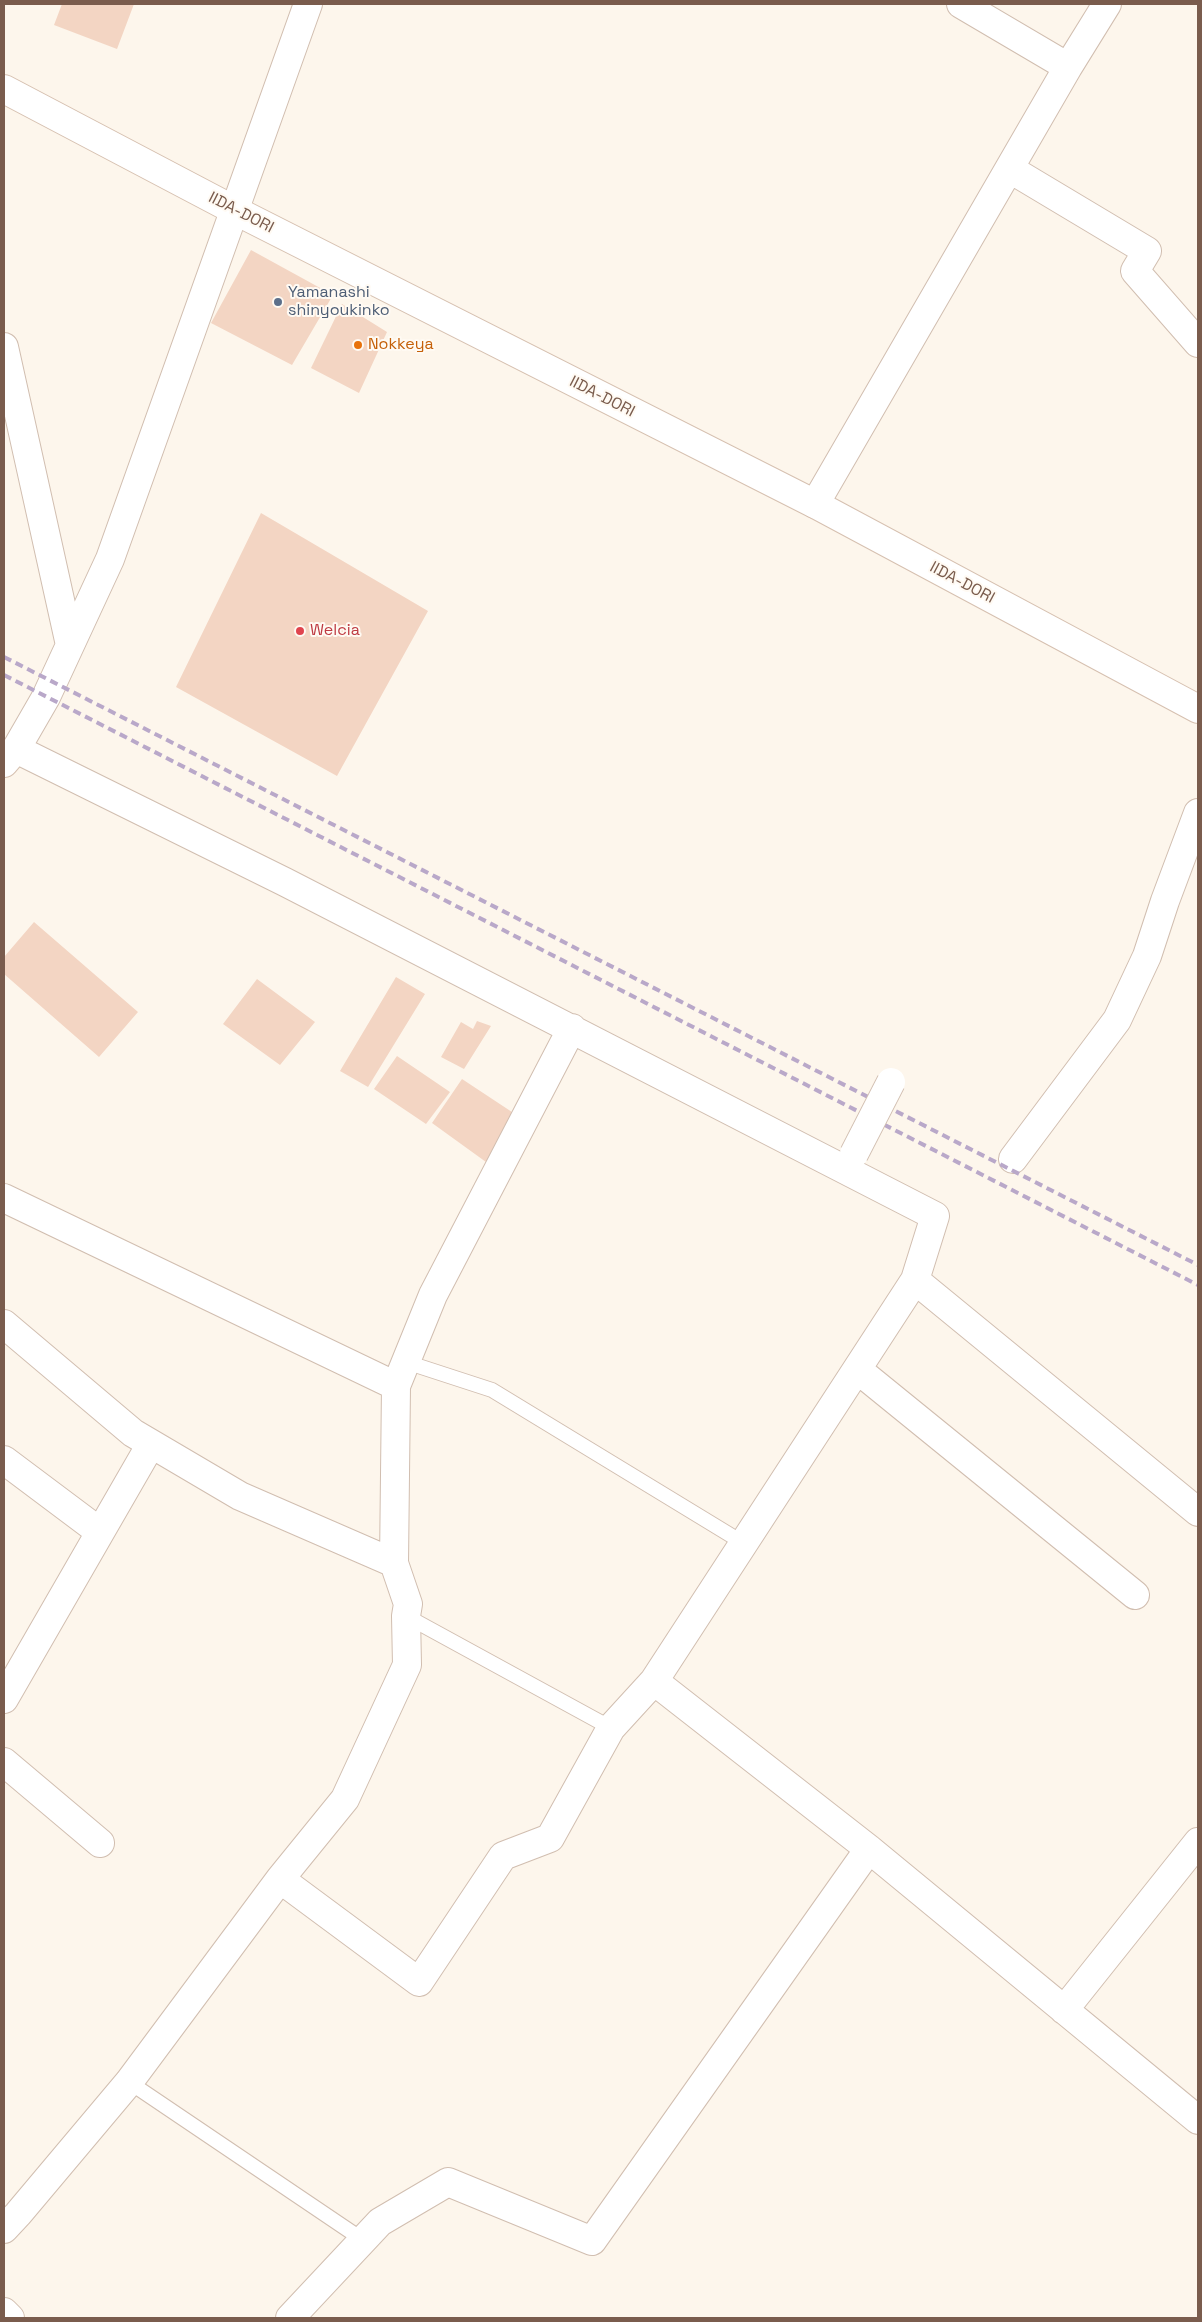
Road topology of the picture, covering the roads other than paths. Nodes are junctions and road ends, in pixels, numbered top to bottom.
1 (308, 4) edge
2 (961, 4) edge
3 (1107, 4) edge
4 (1068, 67) junction
5 (4, 89) edge
6 (1010, 168) junction
7 (234, 210) junction
8 (1198, 343) edge
9 (4, 347) edge
10 (815, 504) junction
11 (70, 645) junction
12 (1198, 709) edge
13 (10, 756) edge
14 (1198, 813) edge
15 (572, 1028) junction
16 (891, 1082) dead end
17 (854, 1154) dead end
18 (1013, 1159) dead end
19 (4, 1198) edge
20 (915, 1280) junction
21 (4, 1324) edge
22 (858, 1370) junction
23 (401, 1374) junction
24 (151, 1444) junction
25 (4, 1460) edge
26 (1198, 1512) edge
27 (100, 1532) junction
28 (745, 1544) junction
29 (394, 1562) junction
30 (1135, 1595) dead end
31 (406, 1616) junction
32 (654, 1681) junction
33 (4, 1699) edge
34 (611, 1728) junction
35 (4, 1762) edge
36 (1198, 1842) edge
37 (100, 1843) dead end
38 (869, 1848) junction
39 (280, 1879) junction
40 (1064, 2010) junction
41 (129, 2082) junction
42 (1193, 2106) edge
43 (4, 2229) edge
44 (364, 2240) junction
45 (4, 2312) edge
46 (10, 2318) edge
47 (290, 2318) edge

1 - 7 street
2 - 4 street
3 - 4 street
4 - 6 street
5 - 7 street, IIDA-DORI
6 - 8 street
6 - 10 street
7 - 10 street, IIDA-DORI
7 - 11 street
9 - 11 street
10 - 12 street, IIDA-DORI
11 - 13 street
13 - 15 street
14 - 18 street
15 - 20 street
15 - 23 street
16 - 17 street, bridge
19 - 23 street
20 - 22 street
20 - 26 street
21 - 24 street
22 - 28 street
22 - 30 street
23 - 28 lane
23 - 29 street
24 - 27 street
24 - 29 street
25 - 27 street
27 - 33 street
28 - 32 street
29 - 31 street
31 - 34 lane
31 - 39 street
32 - 34 street
32 - 38 street
34 - 39 street
35 - 37 street
36 - 40 street
38 - 40 street
38 - 44 street
39 - 41 street
40 - 42 street
41 - 43 street
41 - 44 lane
44 - 47 street
45 - 46 street

